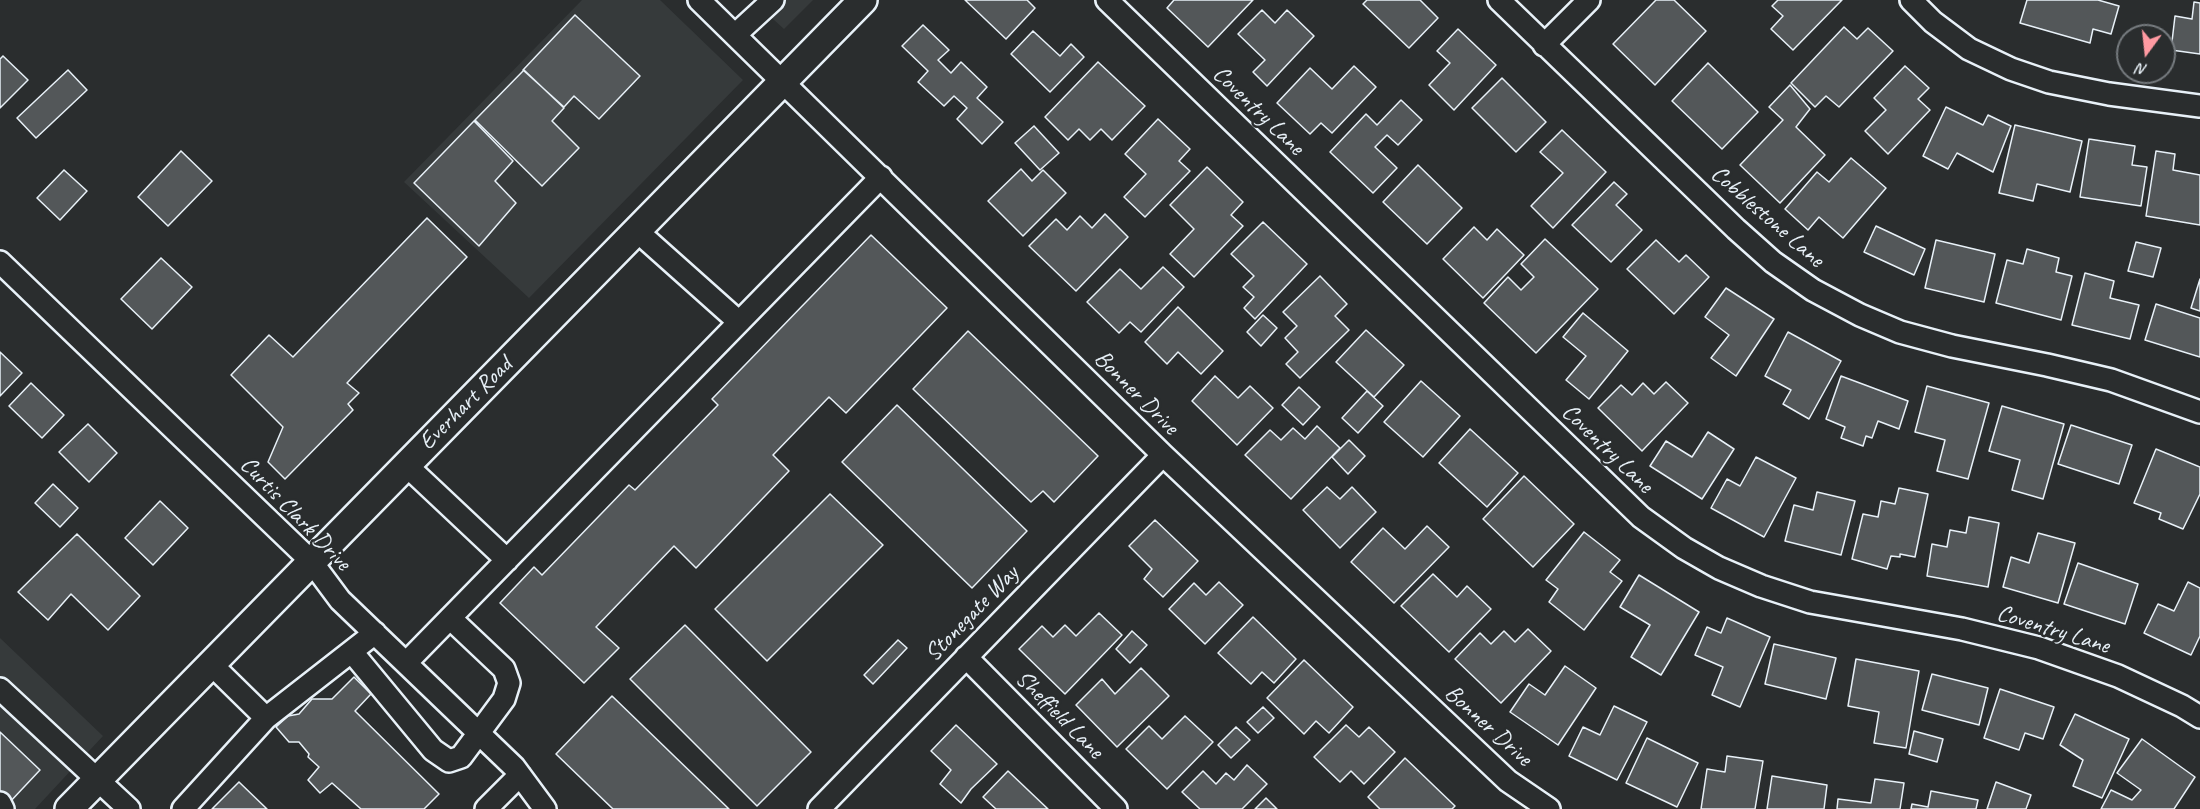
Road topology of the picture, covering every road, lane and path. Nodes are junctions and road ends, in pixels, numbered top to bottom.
1 (699, 0) edge
2 (1107, 0) edge
3 (1498, 0) edge
4 (1589, 0) edge
5 (1911, 0) edge
6 (856, 2) edge
7 (763, 3) edge
8 (735, 35) junction
9 (1544, 45) junction
10 (784, 82) junction
11 (2200, 106) edge
12 (881, 177) junction
13 (637, 231) junction
14 (0, 262) edge
15 (739, 322) junction
16 (2200, 412) edge
17 (1163, 455) junction
18 (406, 465) junction
19 (311, 561) junction
20 (507, 561) junction
21 (450, 618) junction
22 (375, 633) junction
23 (352, 652) junction
24 (966, 657) junction
25 (406, 663) junction
26 (211, 664) junction
27 (0, 689) edge
28 (2200, 717) edge
29 (266, 718) junction
30 (479, 733) junction
31 (520, 775) junction
32 (99, 780) junction
33 (0, 802) edge
34 (3, 809) edge
35 (69, 809) edge
36 (129, 809) edge
37 (183, 809) edge
38 (486, 809) edge
39 (545, 809) edge
40 (819, 809) edge
41 (1116, 809) edge
42 (1549, 809) edge

1 - 8 street, Bonner Drive
2 - 28 street, Coventry Lane
3 - 9 street, Cobblestone Lane
4 - 9 street
5 - 11 street
6 - 10 main road, Everhart Road
7 - 8 street
8 - 10 street, Bonner Drive
9 - 16 street, Cobblestone Lane
10 - 12 street, Bonner Drive
10 - 13 main road, Everhart Road
12 - 15 street
12 - 17 street, Bonner Drive
13 - 15 street
13 - 18 main road, Everhart Road
14 - 19 street, Curtis Clark Drive
15 - 20 street
17 - 24 street, Stonegate Way
17 - 42 street, Bonner Drive
18 - 19 main road, Everhart Road
18 - 20 street
19 - 22 street, Curtis Clark Drive
19 - 26 main road, Everhart Road
20 - 21 street
21 - 25 street
21 - 30 street
22 - 23 street
22 - 25 street, Curtis Clark Drive
23 - 29 street
23 - 30 street
24 - 40 street, Stonegate Way
24 - 41 street, Sheffield Lane
25 - 30 street, Curtis Clark Drive
26 - 29 street
26 - 32 main road, Everhart Road
27 - 32 street
29 - 37 street
30 - 31 street, Curtis Clark Drive
31 - 38 street
31 - 39 street, Curtis Clark Drive
32 - 35 main road, Everhart Road
32 - 36 street
33 - 34 street

